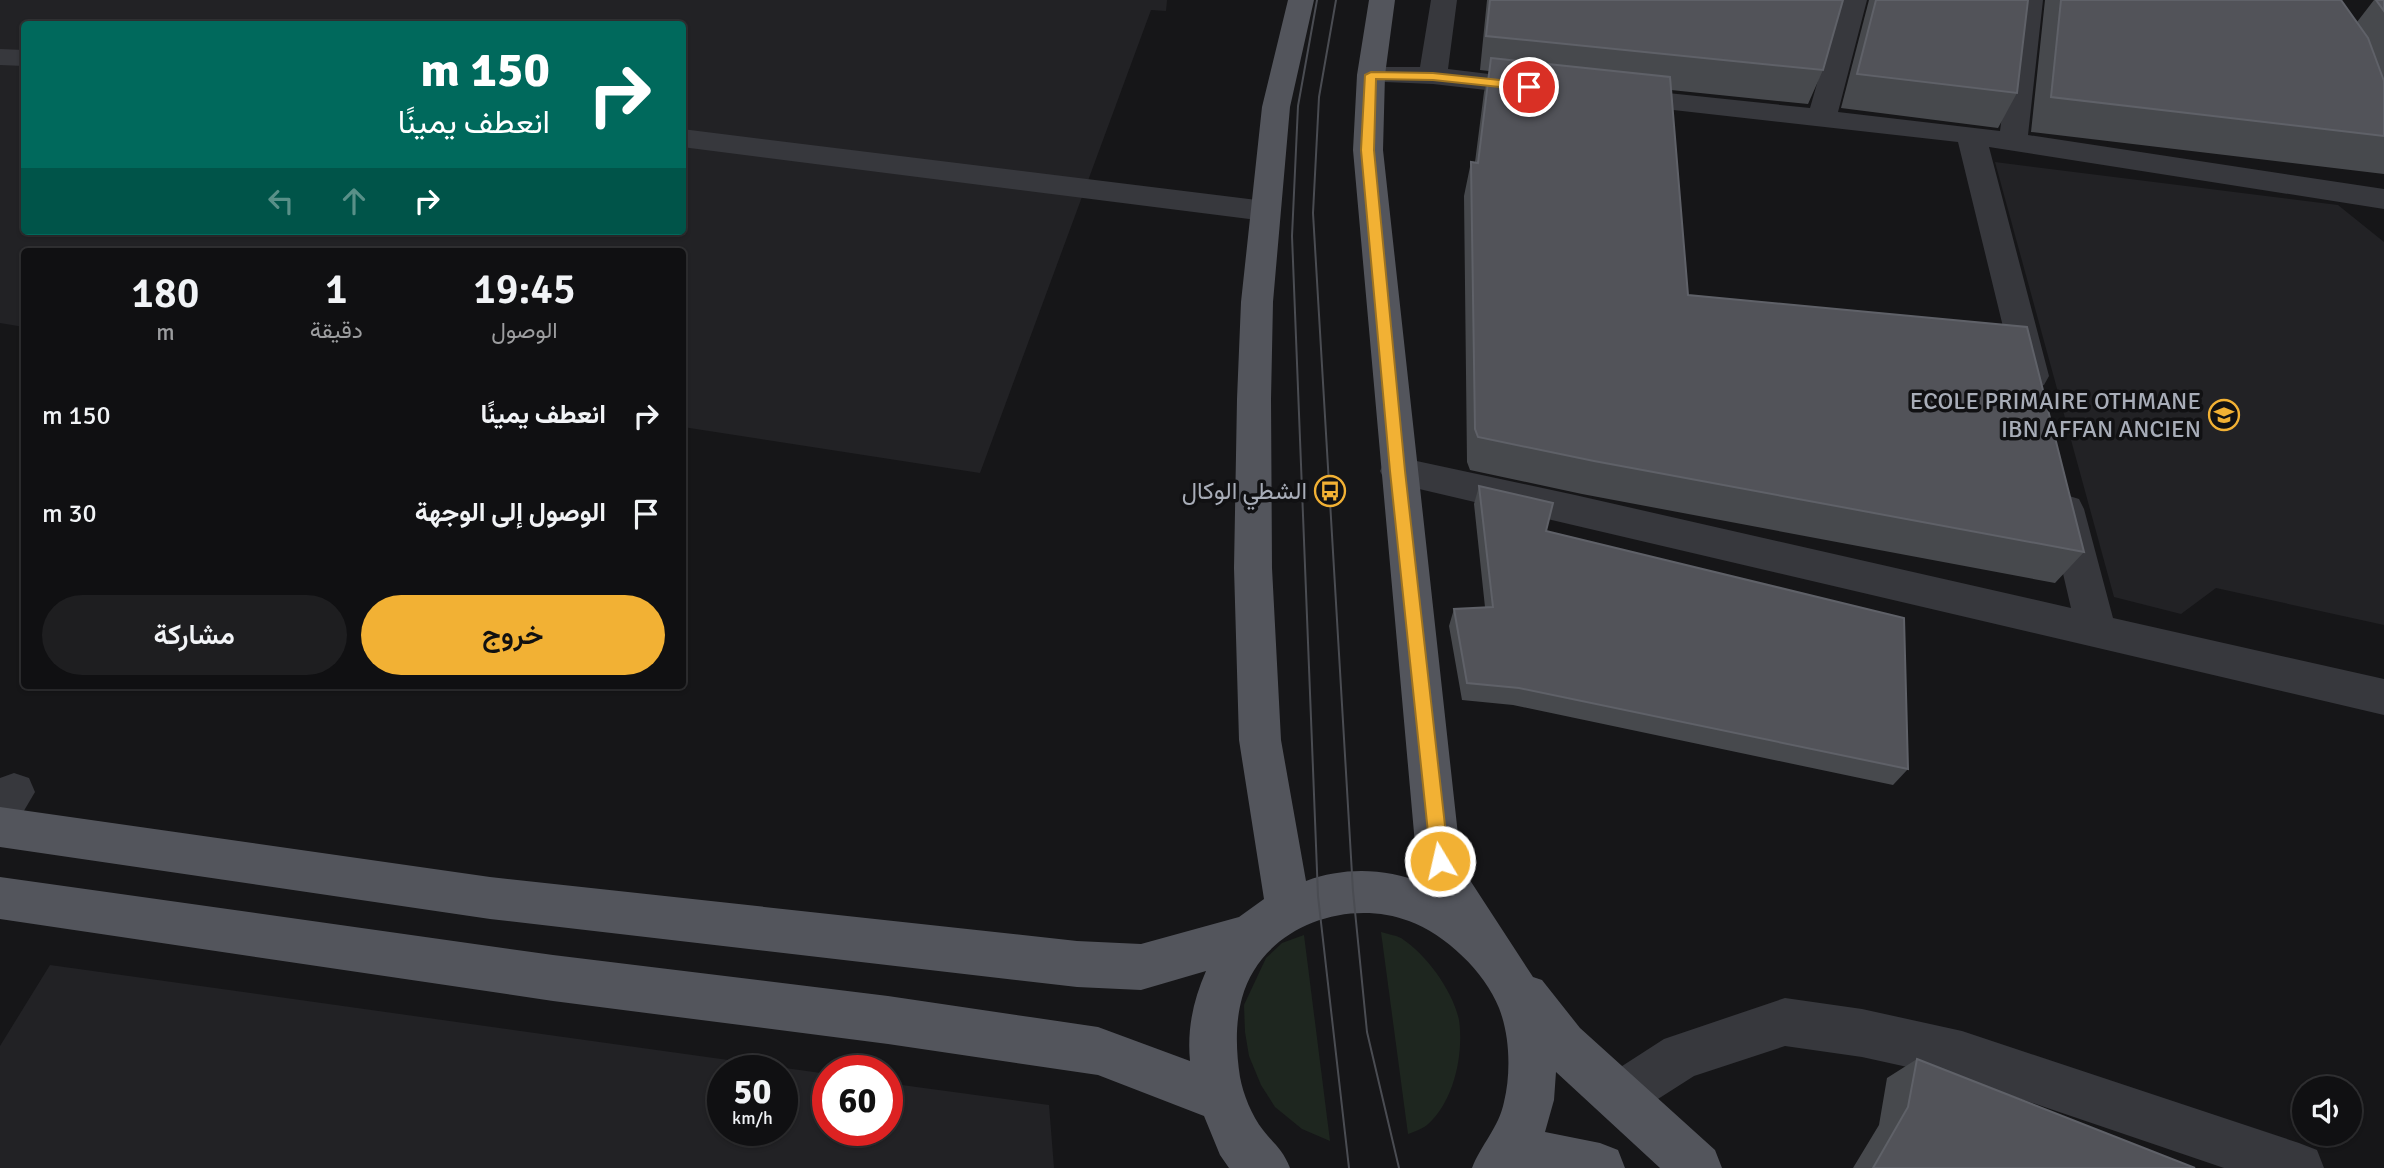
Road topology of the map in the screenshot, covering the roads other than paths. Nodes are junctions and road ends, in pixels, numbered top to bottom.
1 (1301, 0) edge
2 (1382, 0) edge
3 (1444, 0) edge
4 (1854, 0) edge
5 (2030, 0) edge
6 (0, 57) edge
7 (21, 58) edge
8 (1371, 75) junction
9 (1433, 76) junction
10 (1822, 117) junction
11 (1971, 135) junction
12 (686, 138) edge
13 (2013, 142) junction
14 (2384, 199) edge
15 (1265, 211) junction
16 (2039, 404) edge
17 (1398, 471) junction
18 (2060, 484) edge
19 (2097, 632) junction
20 (2384, 697) edge
21 (5, 810) edge
22 (0, 898) edge
23 (1270, 922) junction
24 (1497, 962) junction
25 (1619, 1096) junction
26 (1219, 1097) junction
27 (1504, 1160) edge
28 (1265, 1168) edge
29 (1600, 1168) edge
30 (1697, 1168) edge
31 (2299, 1168) edge

1 - 15 main road
2 - 8 main road
3 - 9 street
4 - 10 street
5 - 13 street
6 - 7 street
8 - 9 street
8 - 17 main road
9 - 10 street
10 - 11 street
11 - 13 street
11 - 16 street
12 - 15 street
13 - 14 street
15 - 23 main road
17 - 19 street
17 - 24 main road
18 - 19 street
19 - 20 street
21 - 23 main road
22 - 26 main road
23 - 24 main road
23 - 26 main road
24 - 25 main road
24 - 27 main road
25 - 30 main road
25 - 31 street
26 - 28 main road
27 - 29 main road

